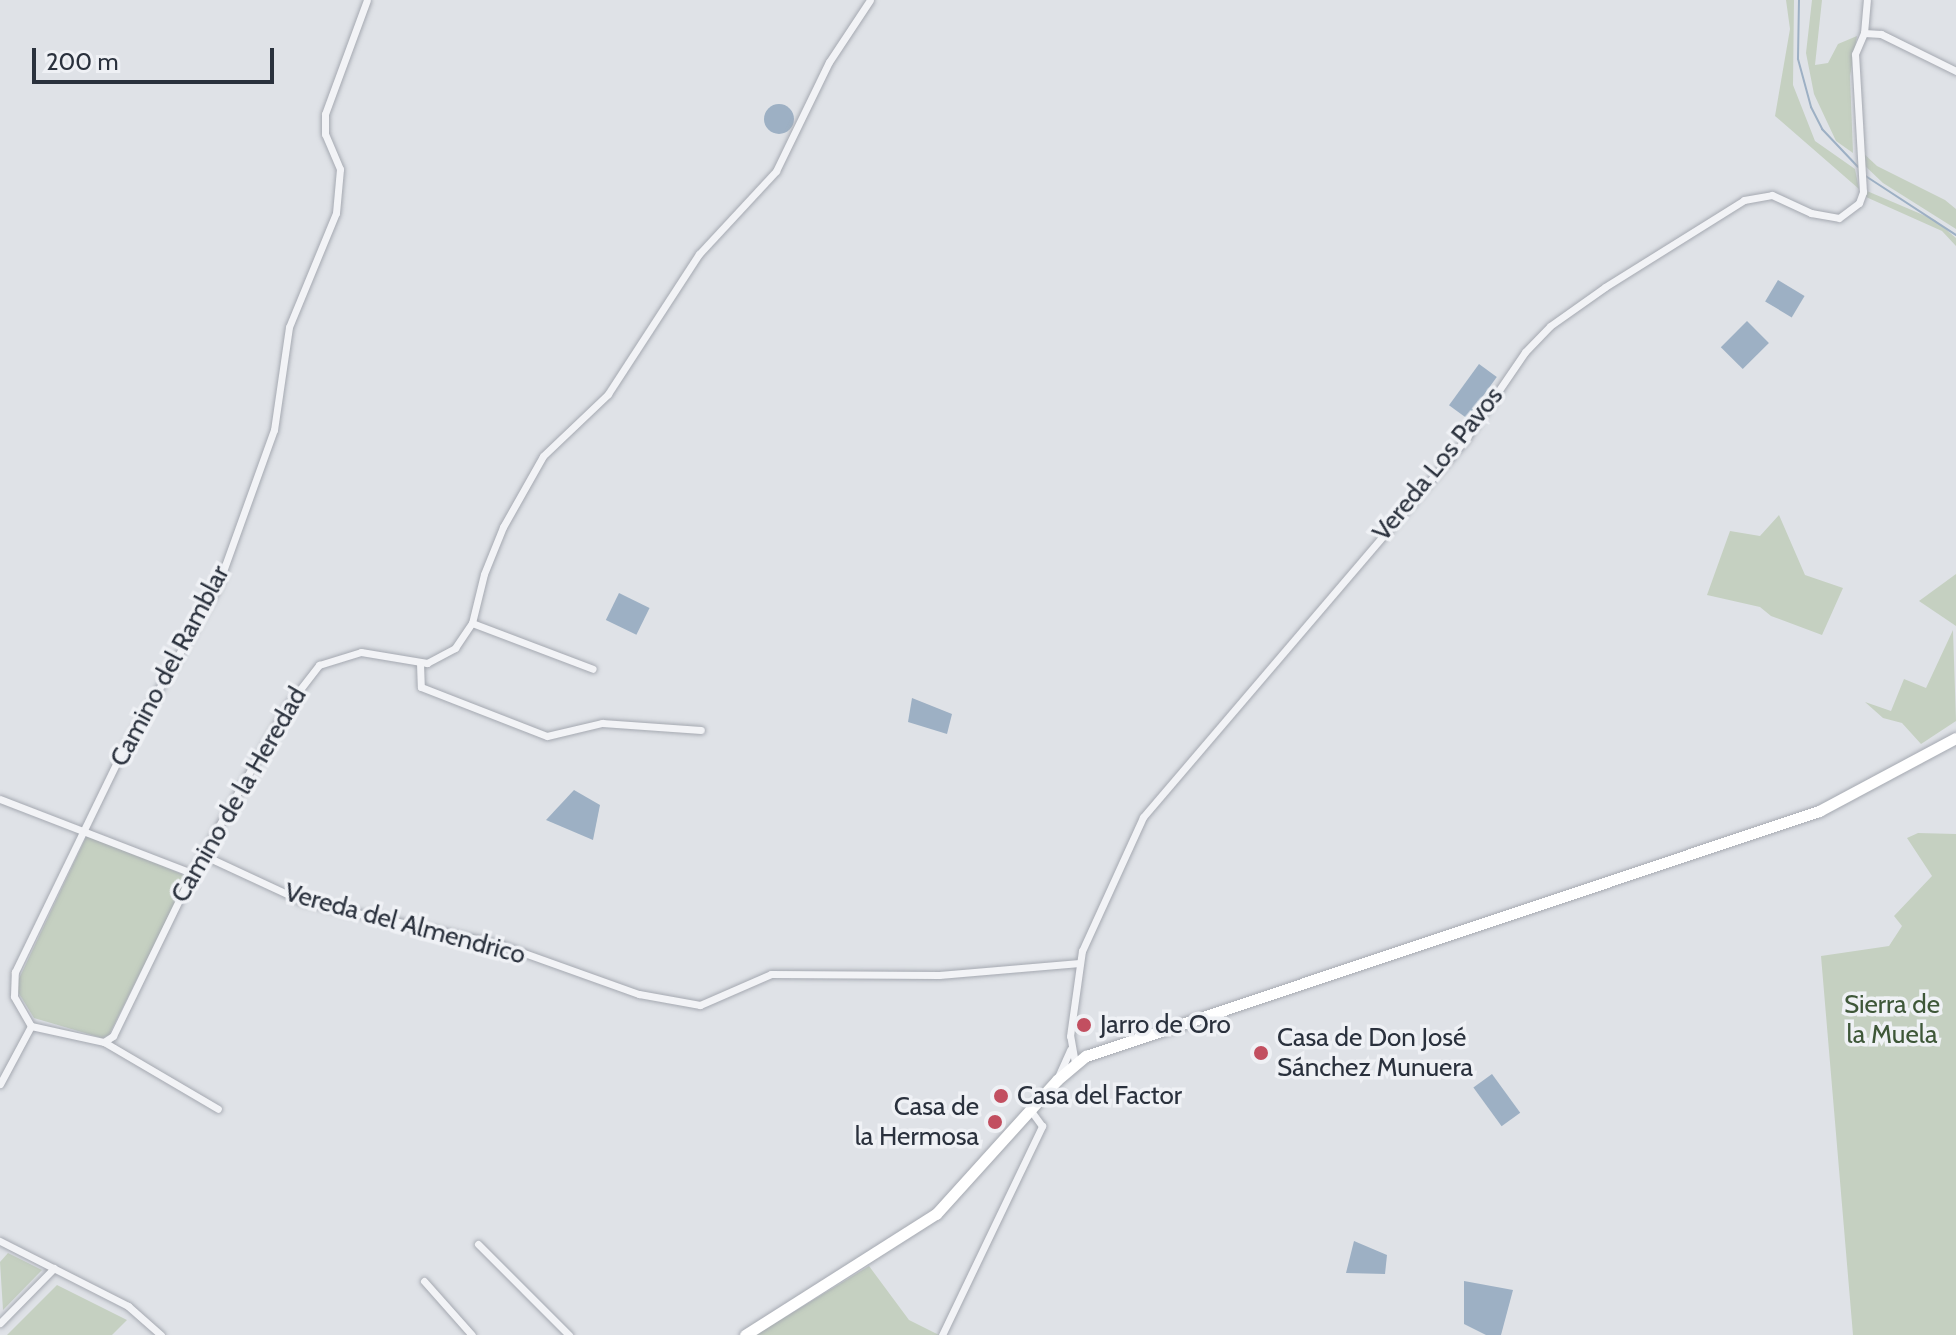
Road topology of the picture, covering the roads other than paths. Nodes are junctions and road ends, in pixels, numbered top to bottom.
1 (367, 0) edge
2 (870, 0) edge
3 (1867, 0) edge
4 (1864, 33) junction
5 (1956, 71) edge
6 (472, 623) junction
7 (420, 663) junction
8 (593, 669) dead end
9 (701, 730) dead end
10 (1956, 738) edge
11 (0, 799) edge
12 (86, 830) junction
13 (203, 855) junction
14 (192, 873) junction
15 (1079, 963) junction
16 (31, 1026) junction
17 (104, 1042) junction
18 (1070, 1050) junction
19 (1075, 1063) junction
20 (1057, 1080) junction
21 (0, 1084) edge
22 (218, 1109) dead end
23 (1032, 1112) junction
24 (0, 1241) edge
25 (478, 1244) dead end
26 (54, 1268) junction
27 (424, 1281) dead end
28 (0, 1323) edge
29 (470, 1332) edge
30 (161, 1335) edge
31 (458, 1335) edge
32 (569, 1335) edge
33 (745, 1335) edge
34 (942, 1335) edge

1 - 12 street, Camino del Ramblar
2 - 6 street
3 - 4 street, Vereda Los Pavos
4 - 5 street
4 - 15 street, Vereda Los Pavos
6 - 7 street
6 - 8 street
7 - 9 street
7 - 13 street, Camino de la Heredad
10 - 19 main road
11 - 12 street
12 - 14 street
12 - 16 street, Camino del Ramblar
13 - 14 street, Camino de la Heredad
13 - 15 street, Vereda del Almendrico
14 - 17 street, Camino de la Heredad
15 - 18 street, Vereda Los Pavos
16 - 17 street
16 - 21 street
17 - 22 street
18 - 19 street
18 - 20 street
19 - 20 main road
20 - 23 main road
23 - 33 main road
23 - 34 street
24 - 26 street
25 - 32 street
26 - 28 street
26 - 30 street
27 - 29 street
29 - 31 street

